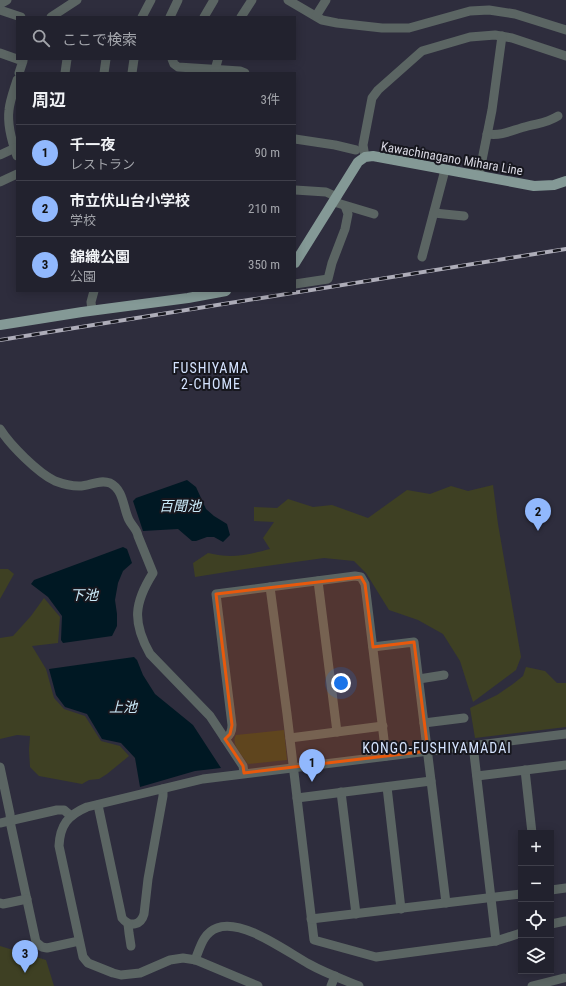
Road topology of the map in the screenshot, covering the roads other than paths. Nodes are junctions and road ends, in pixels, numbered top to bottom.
1 (7, 0) edge
2 (77, 0) edge
3 (152, 0) edge
4 (178, 0) edge
5 (214, 0) edge
6 (252, 0) edge
7 (288, 0) edge
8 (326, 0) edge
9 (0, 4) edge
10 (0, 10) edge
11 (18, 16) edge
12 (53, 16) edge
13 (143, 16) edge
14 (170, 16) edge
15 (205, 16) edge
16 (242, 16) edge
17 (316, 16) junction
18 (566, 30) edge
19 (502, 36) junction
20 (0, 53) edge
21 (566, 56) edge
22 (16, 59) edge
23 (20, 60) edge
24 (67, 60) edge
25 (106, 60) edge
26 (134, 60) edge
27 (172, 60) edge
28 (218, 60) edge
29 (215, 70) junction
30 (19, 72) edge
31 (65, 72) edge
32 (104, 72) edge
33 (132, 72) edge
34 (242, 72) edge
35 (16, 84) edge
36 (558, 116) dead end
37 (487, 134) junction
38 (296, 139) edge
39 (356, 150) dead end
40 (16, 152) edge
41 (0, 155) edge
42 (365, 157) junction
43 (445, 170) junction
44 (16, 174) edge
45 (479, 176) junction
46 (0, 182) edge
47 (566, 182) edge
48 (296, 190) edge
49 (335, 199) junction
50 (346, 206) junction
51 (434, 213) junction
52 (374, 214) dead end
53 (464, 216) dead end
54 (422, 257) dead end
55 (296, 261) edge
56 (296, 284) edge
57 (94, 292) edge
58 (221, 292) edge
59 (92, 310) junction
60 (0, 325) edge
61 (0, 429) edge
62 (318, 581) junction
63 (270, 587) junction
64 (373, 647) junction
65 (444, 675) dead end
66 (419, 679) junction
67 (464, 718) dead end
68 (424, 723) junction
69 (383, 726) junction
70 (337, 732) junction
71 (566, 734) edge
72 (290, 738) junction
73 (225, 739) junction
74 (473, 745) junction
75 (428, 751) junction
76 (386, 756) junction
77 (566, 765) edge
78 (0, 767) edge
79 (293, 767) junction
80 (525, 770) junction
81 (244, 773) junction
82 (477, 776) junction
83 (432, 781) junction
84 (387, 787) junction
85 (163, 789) junction
86 (341, 792) junction
87 (297, 798) junction
88 (98, 805) junction
89 (71, 816) junction
90 (11, 820) junction
91 (0, 822) edge
92 (532, 830) edge
93 (566, 888) edge
94 (554, 890) edge
95 (518, 894) edge
96 (491, 898) junction
97 (27, 899) junction
98 (0, 903) edge
99 (446, 903) junction
100 (401, 908) junction
101 (356, 914) junction
102 (311, 919) junction
103 (566, 921) edge
104 (554, 923) edge
105 (128, 924) junction
106 (518, 934) edge
107 (79, 941) junction
108 (496, 941) junction
109 (132, 946) dead end
110 (195, 960) junction
111 (335, 976) junction
112 (565, 977) edge
113 (539, 985) edge
114 (258, 986) edge
115 (331, 986) edge
116 (360, 986) edge
117 (556, 986) edge

1 - 9 street
2 - 12 street
3 - 13 street
4 - 14 street
5 - 15 street
6 - 16 street
7 - 17 street
8 - 17 street
10 - 11 street
17 - 18 street
19 - 21 street
19 - 37 street
19 - 42 street
20 - 22 street
23 - 30 street
24 - 31 street
25 - 32 street
26 - 33 street
27 - 29 street
28 - 29 street
29 - 34 street
35 - 40 street
36 - 37 street
37 - 45 street
38 - 39 street
40 - 41 street
42 - 43 main road, Kawachinagano Mihara Line
42 - 49 main road, Kawachinagano Mihara Line
43 - 45 main road, Kawachinagano Mihara Line
43 - 51 street
44 - 46 street
45 - 47 main road, Kawachinagano Mihara Line
48 - 49 street
49 - 50 street
49 - 55 main road, Kawachinagano Mihara Line
50 - 52 street
50 - 56 street
51 - 53 street
51 - 54 street
57 - 59 street
58 - 59 main road
59 - 60 main road
61 - 73 street
62 - 63 street
62 - 64 street
62 - 70 street
63 - 72 street
63 - 73 street
64 - 66 street
64 - 69 street
65 - 66 street
66 - 68 street
67 - 68 street
68 - 75 street
69 - 70 street
69 - 76 street
70 - 72 street
71 - 74 street
72 - 79 street
73 - 81 street
74 - 75 street
74 - 82 street
75 - 76 street
75 - 83 street
76 - 79 street
77 - 80 street
78 - 90 street
79 - 81 street
79 - 87 street
80 - 82 street
80 - 92 street
81 - 85 street
82 - 96 street
83 - 84 street
83 - 99 street
84 - 86 street
84 - 100 street
85 - 88 street
85 - 105 street
86 - 87 street
86 - 101 street
87 - 102 street
88 - 89 street
88 - 105 street
89 - 90 street
89 - 107 street
90 - 91 street
90 - 97 street
93 - 94 street
95 - 96 street
96 - 99 street
96 - 108 street
97 - 98 street
97 - 107 street
99 - 100 street
100 - 101 street
101 - 102 street
102 - 108 street
103 - 104 street
105 - 109 street
106 - 108 street
107 - 110 street
110 - 111 street
110 - 114 street
111 - 115 street
111 - 116 street
112 - 113 street
112 - 117 street

